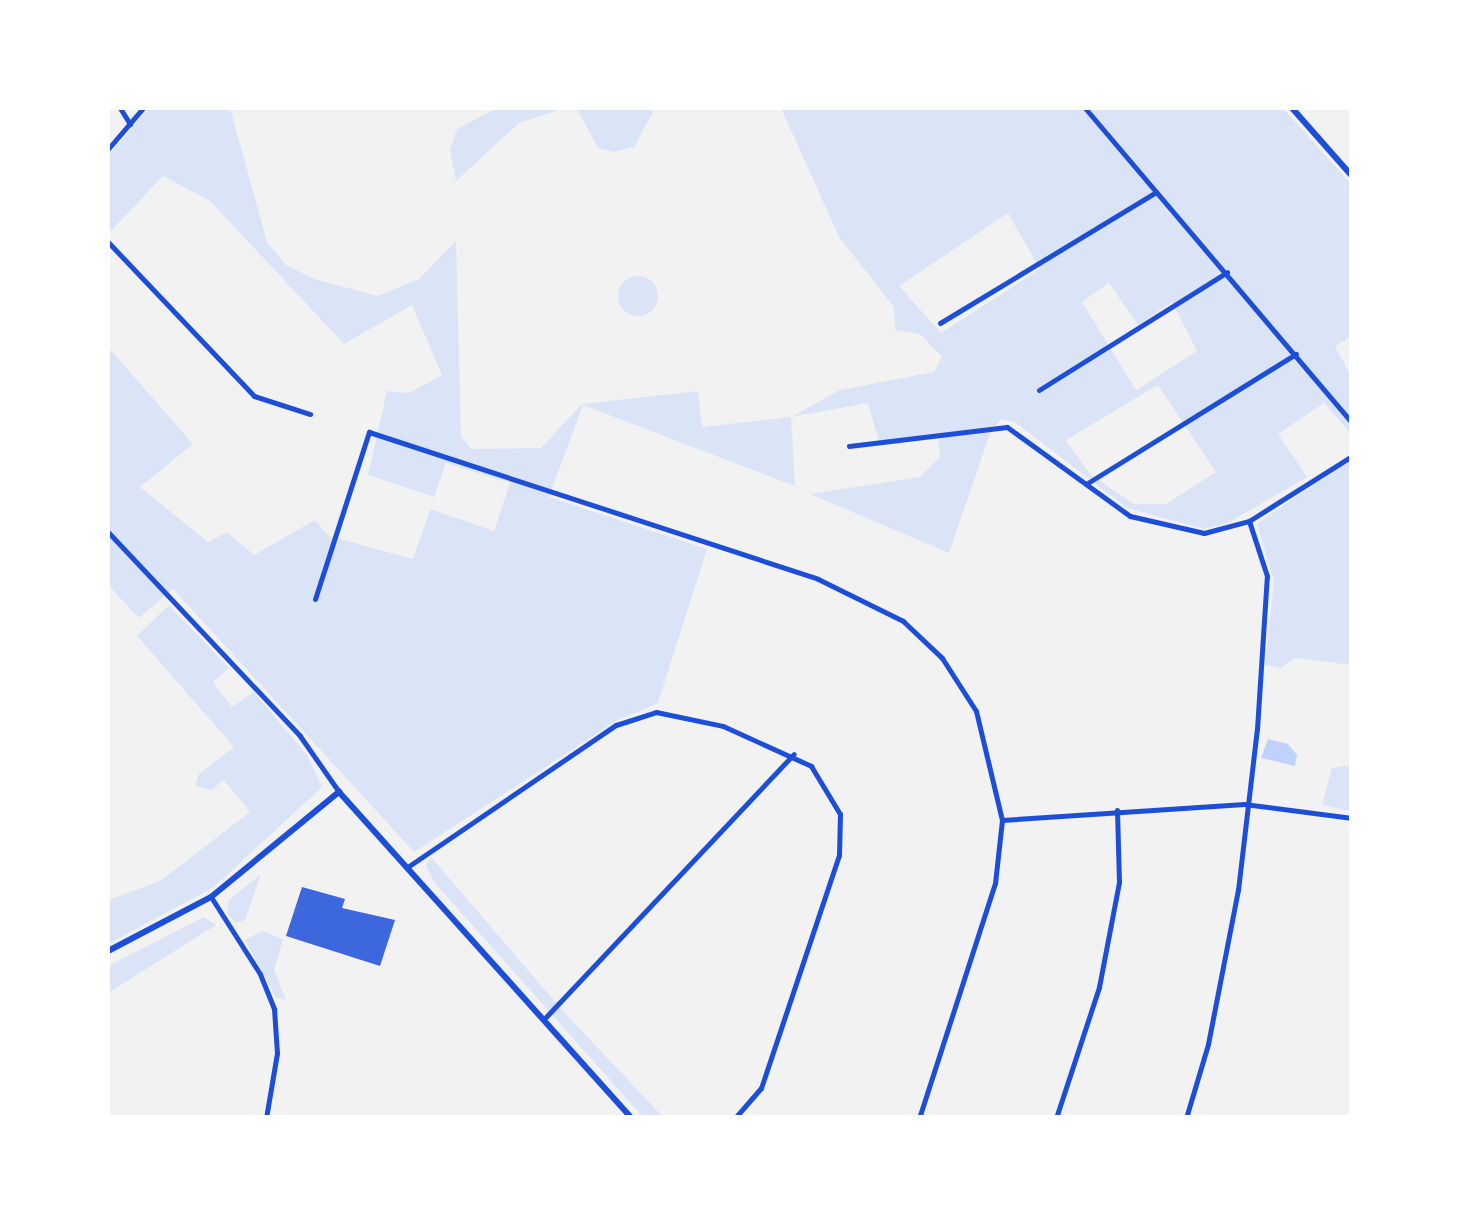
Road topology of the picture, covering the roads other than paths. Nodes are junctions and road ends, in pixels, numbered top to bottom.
1 (120, 108) edge
2 (143, 108) edge
3 (1085, 108) edge
4 (1292, 108) edge
5 (130, 124) junction
6 (108, 149) edge
7 (1352, 176) edge
8 (1156, 192) junction
9 (108, 242) edge
10 (1227, 272) junction
11 (940, 323) dead end
12 (1296, 354) junction
13 (1038, 390) dead end
14 (310, 414) dead end
15 (1352, 423) edge
16 (849, 446) dead end
17 (1352, 456) edge
18 (1085, 484) junction
19 (1248, 521) junction
20 (108, 532) edge
21 (315, 599) dead end
22 (794, 754) junction
23 (339, 792) junction
24 (1244, 804) junction
25 (1116, 810) junction
26 (1352, 818) edge
27 (1002, 820) junction
28 (408, 866) junction
29 (211, 897) junction
30 (108, 950) edge
31 (544, 1019) junction
32 (266, 1118) edge
33 (631, 1118) edge
34 (735, 1118) edge
35 (919, 1118) edge
36 (1056, 1118) edge
37 (1186, 1118) edge

1 - 5 street
2 - 5 street
3 - 8 street
4 - 7 main road
5 - 6 street
8 - 10 street
8 - 11 street
9 - 14 street
10 - 12 street
10 - 13 street
12 - 15 street
12 - 18 street
16 - 18 street
17 - 19 street
18 - 19 street
19 - 24 street
20 - 23 street
21 - 27 street
22 - 28 street
22 - 31 street
22 - 34 street
23 - 28 main road
23 - 29 main road
24 - 25 street
24 - 26 street
24 - 37 street
25 - 27 street
25 - 36 street
27 - 35 street
28 - 31 main road
29 - 30 main road
29 - 32 street
31 - 33 main road

